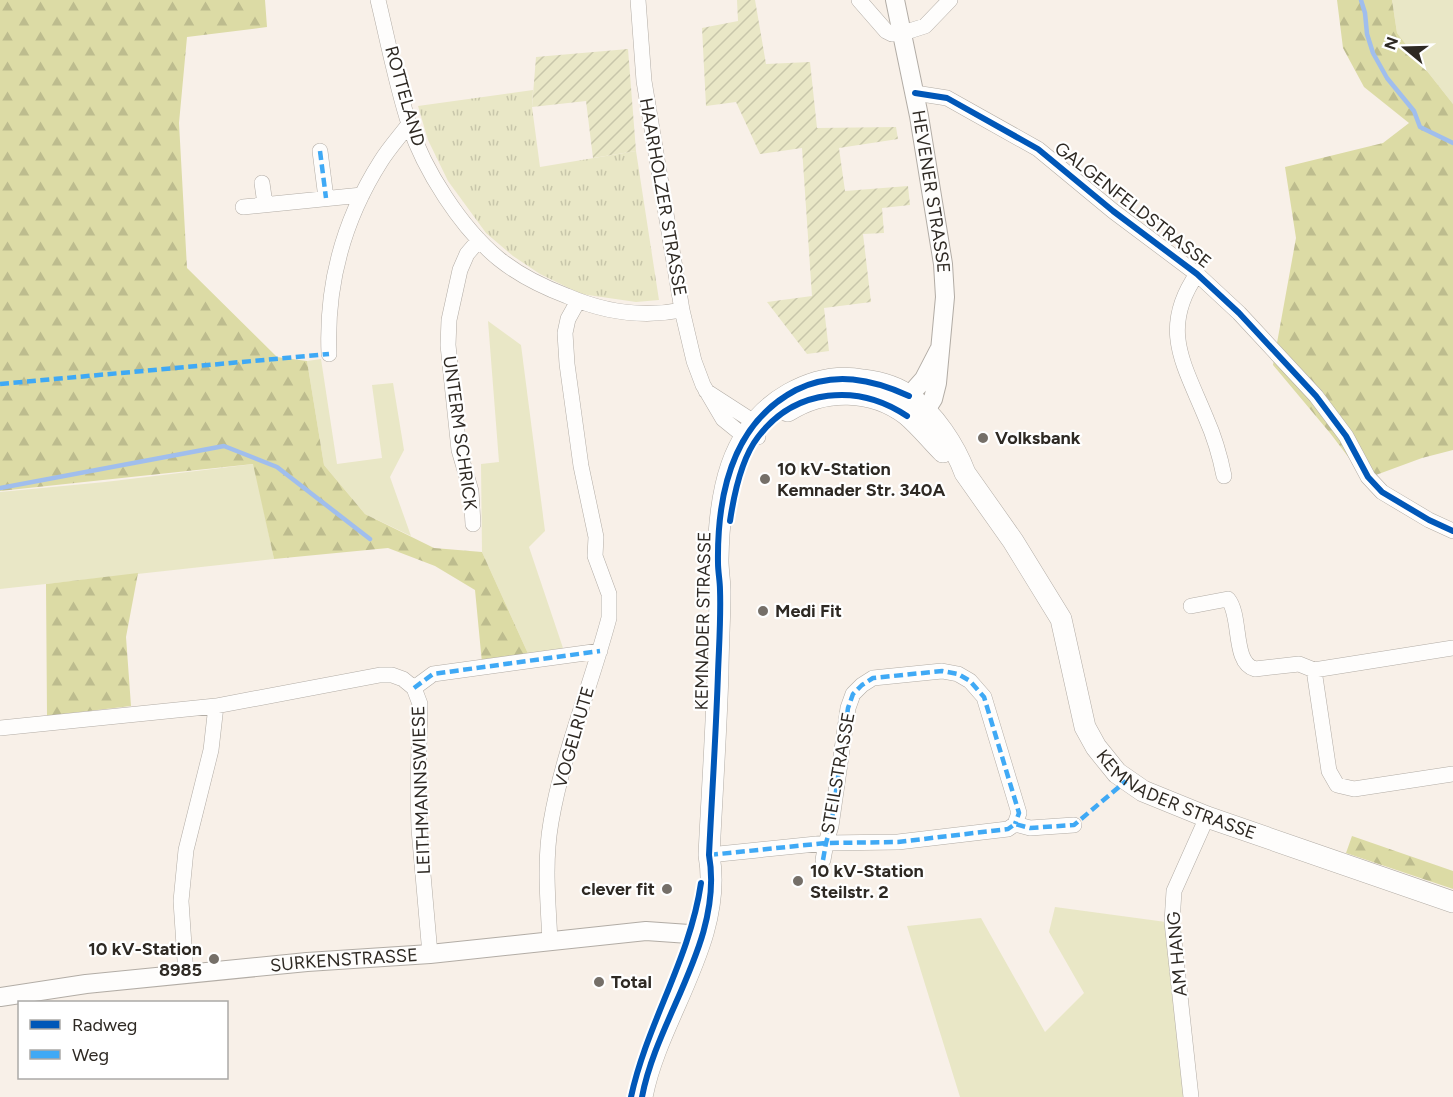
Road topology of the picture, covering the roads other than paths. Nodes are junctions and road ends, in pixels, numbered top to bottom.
1 (378, 0) edge
2 (638, 0) edge
3 (859, 0) edge
4 (895, 0) edge
5 (950, 0) edge
6 (903, 33) junction
7 (915, 93) junction
8 (409, 124) junction
9 (320, 151) dead end
10 (262, 183) dead end
11 (362, 195) junction
12 (326, 198) junction
13 (264, 204) junction
14 (243, 207) dead end
15 (479, 240) junction
16 (1197, 274) junction
17 (578, 301) junction
18 (682, 310) junction
19 (328, 354) dead end
20 (914, 407) junction
21 (752, 432) junction
22 (1224, 476) dead end
23 (473, 524) dead end
24 (1453, 531) edge
25 (1191, 606) dead end
26 (1453, 648) edge
27 (600, 651) junction
28 (1314, 670) junction
29 (414, 688) junction
30 (216, 706) junction
31 (0, 728) edge
32 (1453, 774) edge
33 (1207, 817) junction
34 (1015, 824) junction
35 (1074, 825) dead end
36 (826, 843) junction
37 (709, 855) junction
38 (824, 860) dead end
39 (1453, 902) edge
40 (695, 936) junction
41 (550, 941) junction
42 (430, 954) junction
43 (186, 975) junction
44 (0, 997) edge
45 (637, 1096) edge
46 (1191, 1097) edge

1 - 8 street, ROTTELAND
2 - 18 street, HAARHOLZER STRASSE
3 - 6 street
4 - 6 street, HEVENER STRASSE
5 - 6 street
6 - 7 street, HEVENER STRASSE
7 - 16 street, GALGENFELDSTRASSE
7 - 20 street, HEVENER STRASSE
8 - 11 street
8 - 15 street, ROTTELAND
9 - 12 street
10 - 13 street
11 - 12 street
11 - 19 street
12 - 13 street
13 - 14 street
15 - 17 street, ROTTELAND
15 - 23 street, UNTERM SCHRICK
16 - 22 street, GALGENFELDSTRASSE
16 - 24 street, GALGENFELDSTRASSE
17 - 18 street, ROTTELAND
17 - 27 street, VOGELRUTE
18 - 21 street, HAARHOLZER STRASSE
20 - 21 main road, KEMNADER STRASSE
20 - 33 main road, KEMNADER STRASSE
21 - 37 main road, KEMNADER STRASSE
25 - 28 street
26 - 28 street
27 - 29 street
27 - 41 street, VOGELRUTE
28 - 32 street
29 - 30 street, LEITHMANNSWIESE
29 - 42 street, LEITHMANNSWIESE
30 - 31 street, LEITHMANNSWIESE
30 - 43 street
33 - 39 main road, KEMNADER STRASSE
33 - 46 street, AM HANG
34 - 35 street, STEILSTRASSE
34 - 36 street, STEILSTRASSE
34 - 36 street, STEILSTRASSE
36 - 37 street, STEILSTRASSE
36 - 38 street
37 - 40 main road, KEMNADER STRASSE
40 - 41 street, SURKENSTRASSE
40 - 45 main road, KEMNADER STRASSE
41 - 42 street, SURKENSTRASSE
42 - 43 street, SURKENSTRASSE
43 - 44 street, SURKENSTRASSE

